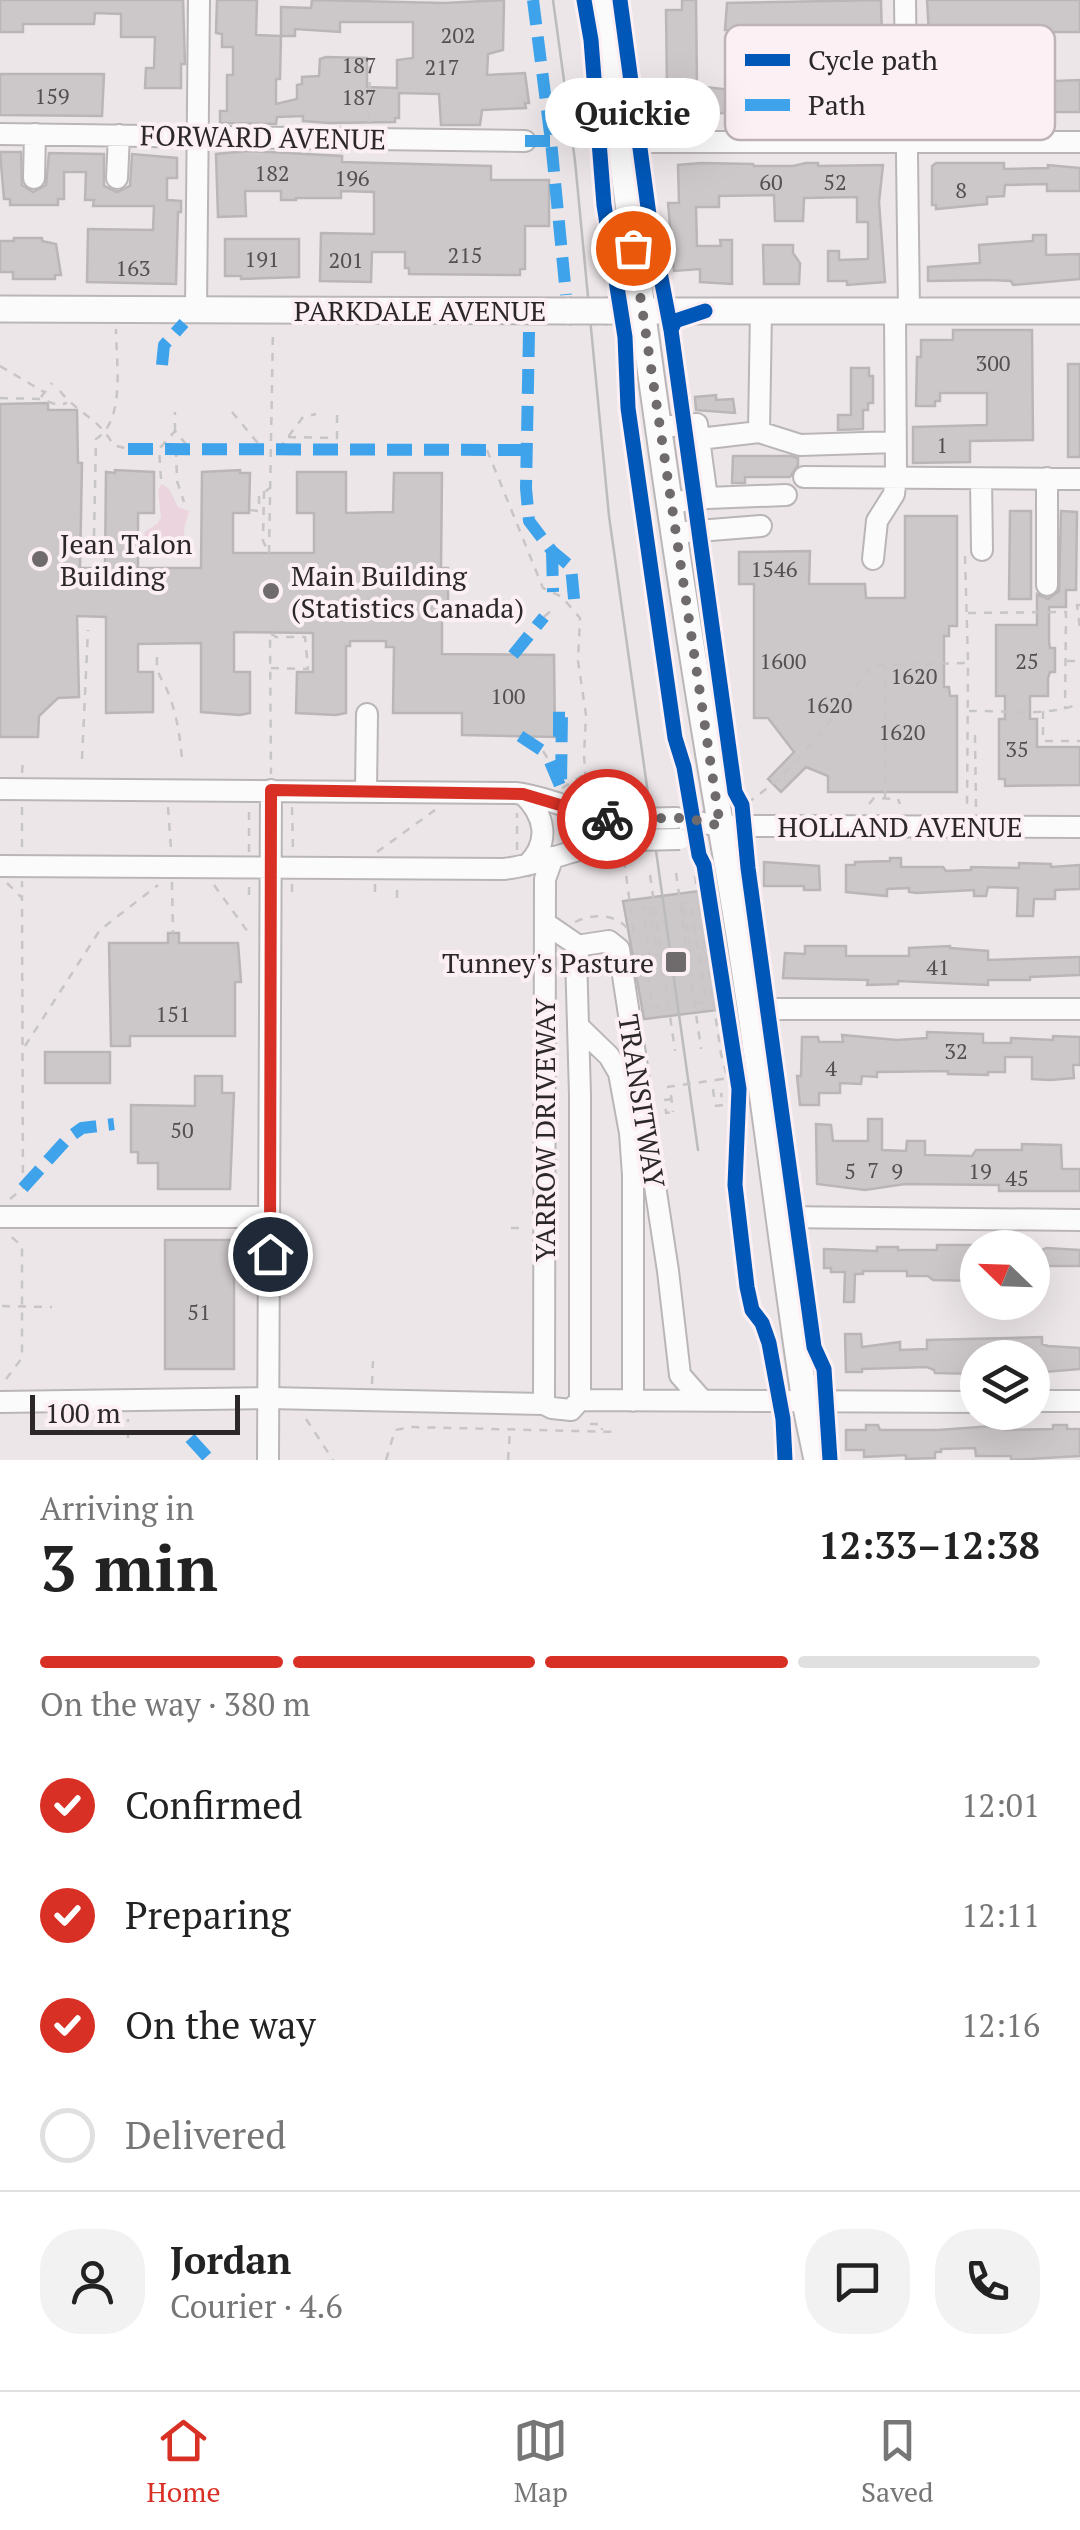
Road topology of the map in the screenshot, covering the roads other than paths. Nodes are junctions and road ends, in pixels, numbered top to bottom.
1 (200, 0) edge
2 (603, 0) edge
3 (0, 134) edge
4 (36, 134) junction
5 (119, 136) junction
6 (198, 136) junction
7 (525, 141) dead end
8 (906, 141) junction
9 (619, 142) junction
10 (1080, 142) edge
11 (34, 178) dead end
12 (117, 178) dead end
13 (0, 309) edge
14 (196, 309) junction
15 (761, 311) junction
16 (902, 311) junction
17 (1080, 311) edge
18 (627, 321) junction
19 (658, 427) junction
20 (759, 432) junction
21 (699, 439) junction
22 (896, 442) junction
23 (702, 464) junction
24 (664, 470) junction
25 (896, 476) junction
26 (804, 478) dead end
27 (1047, 478) junction
28 (982, 479) junction
29 (1080, 479) edge
30 (786, 494) dead end
31 (707, 498) junction
32 (669, 503) junction
33 (761, 526) dead end
34 (674, 534) junction
35 (973, 550) road end
36 (873, 559) dead end
37 (1047, 585) dead end
38 (367, 714) dead end
39 (0, 789) edge
40 (271, 790) junction
41 (366, 790) junction
42 (520, 800) junction
43 (1080, 828) edge
44 (702, 833) junction
45 (628, 838) junction
46 (553, 857) junction
47 (521, 859) junction
48 (271, 868) junction
49 (3, 874) edge
50 (545, 923) junction
51 (572, 942) junction
52 (748, 1009) junction
53 (1080, 1009) edge
54 (578, 1026) junction
55 (3, 1217) edge
56 (270, 1217) junction
57 (778, 1217) junction
58 (1080, 1220) edge
59 (680, 1375) junction
60 (269, 1398) junction
61 (580, 1400) junction
62 (702, 1400) junction
63 (641, 1401) junction
64 (1080, 1401) edge
65 (0, 1402) edge
66 (805, 1402) junction
67 (960, 1402) edge
68 (1050, 1402) edge
69 (544, 1404) junction
70 (268, 1460) edge
71 (817, 1460) edge

1 - 6 street
2 - 9 main road
3 - 4 street, FORWARD AVENUE
4 - 5 street, FORWARD AVENUE
4 - 11 street
5 - 6 street, FORWARD AVENUE
5 - 12 street
6 - 7 street, FORWARD AVENUE
6 - 14 street
8 - 9 street
8 - 10 street
8 - 16 street
9 - 18 main road
13 - 14 main road, PARKDALE AVENUE
14 - 18 main road, PARKDALE AVENUE, bridge
15 - 16 main road, PARKDALE AVENUE
15 - 18 main road, PARKDALE AVENUE
15 - 20 street
16 - 17 main road, PARKDALE AVENUE
16 - 22 street
18 - 19 main road
19 - 21 street
19 - 24 main road
20 - 21 street
20 - 22 street
21 - 23 street
22 - 25 street
23 - 24 street
23 - 31 street
24 - 32 main road
25 - 26 street
25 - 28 street
25 - 36 street
27 - 28 street
27 - 29 street
27 - 37 street
28 - 35 street
30 - 31 street
31 - 32 street
32 - 34 main road
33 - 34 street
34 - 44 main road
38 - 41 street
39 - 40 street
40 - 41 street
40 - 48 street
41 - 42 street
42 - 45 street
42 - 47 street
43 - 44 street, HOLLAND AVENUE
44 - 45 street, HOLLAND AVENUE, bridge
44 - 52 main road
45 - 46 street
46 - 47 street
46 - 50 street, YARROW DRIVEWAY
47 - 48 street
48 - 49 street
48 - 56 street
50 - 51 street
50 - 69 street, YARROW DRIVEWAY
51 - 54 street, TRANSITWAY
51 - 59 street, TRANSITWAY
52 - 53 street
52 - 57 main road
54 - 61 street, TRANSITWAY
54 - 63 street, TRANSITWAY
55 - 56 street
56 - 60 street
57 - 58 street
57 - 66 main road
59 - 62 street
59 - 63 street
60 - 65 street
60 - 69 street
60 - 70 street
61 - 63 street
61 - 69 street
62 - 63 street
62 - 66 street
64 - 68 street
66 - 67 street
66 - 71 main road

